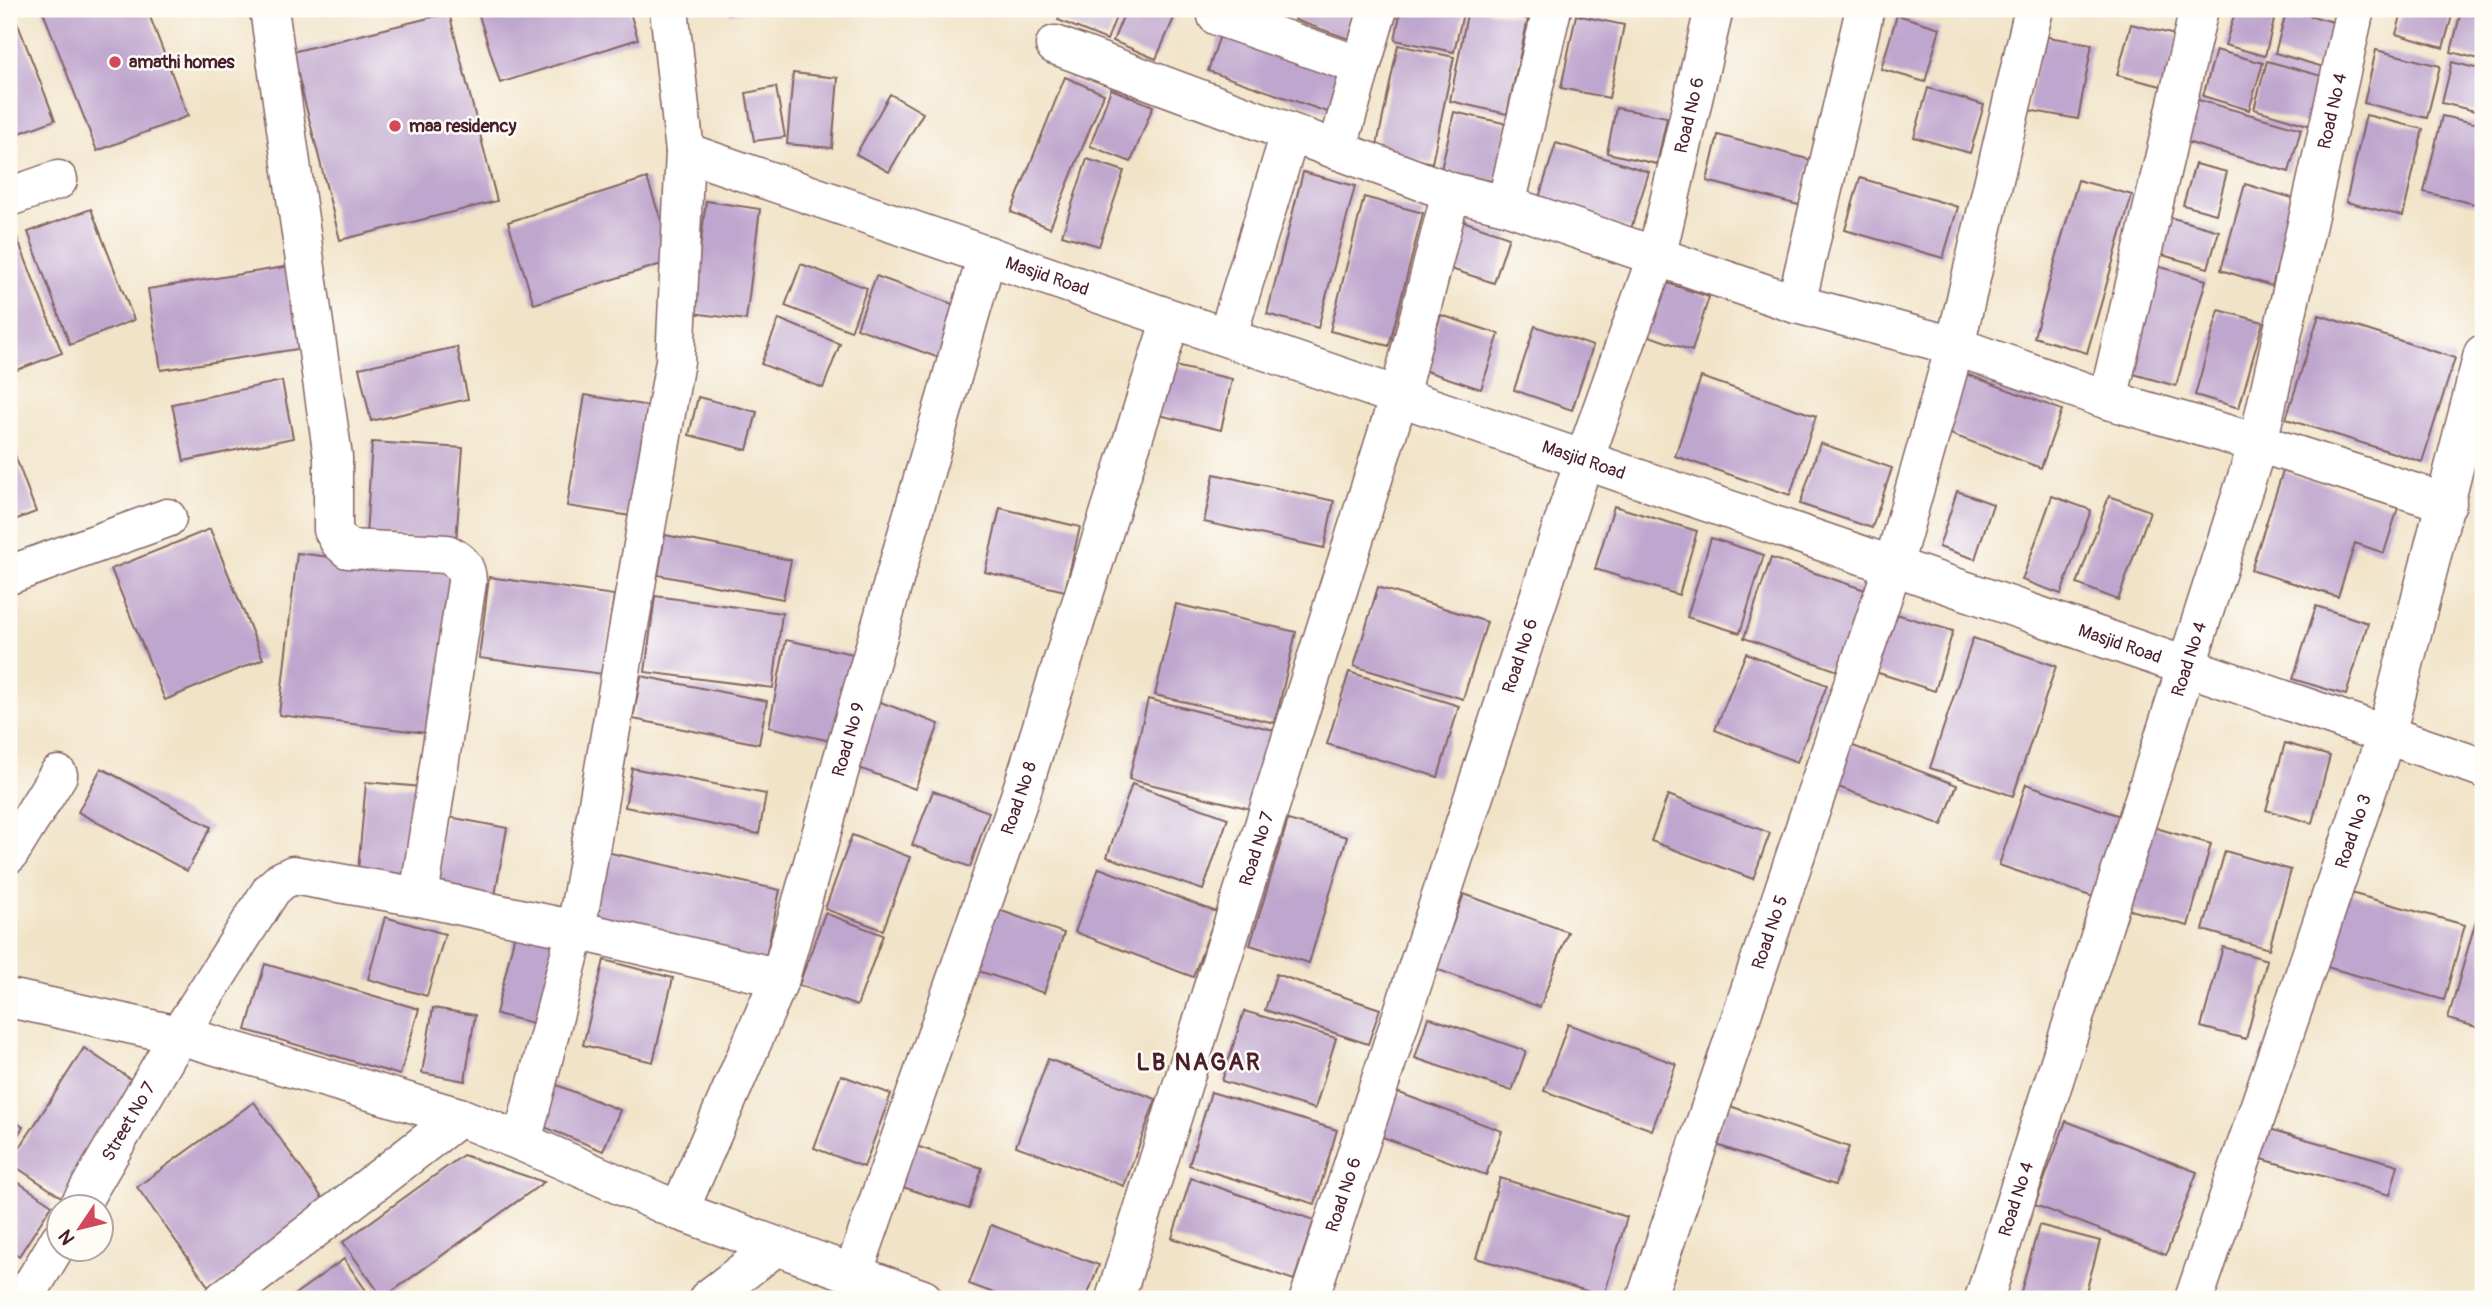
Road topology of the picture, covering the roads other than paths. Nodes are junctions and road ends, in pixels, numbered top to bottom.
1 (269, 9) edge
2 (669, 9) edge
3 (1378, 9) edge
4 (1552, 9) edge
5 (1714, 9) edge
6 (1865, 9) edge
7 (2034, 9) edge
8 (2199, 9) edge
9 (2355, 9) edge
10 (1217, 16) dead end
11 (1055, 45) dead end
12 (1361, 66) junction
13 (1290, 134) junction
14 (1337, 150) junction
15 (685, 152) junction
16 (58, 180) dead end
17 (1451, 192) junction
18 (9, 197) edge
19 (1506, 205) junction
20 (987, 255) junction
21 (1656, 258) junction
22 (1796, 304) junction
23 (1171, 318) junction
24 (1227, 337) junction
25 (1955, 346) junction
26 (2483, 354) edge
27 (1399, 396) junction
28 (2108, 400) junction
29 (2258, 443) junction
30 (1584, 460) junction
31 (2447, 503) junction
32 (167, 518) dead end
33 (1893, 566) junction
34 (9, 575) edge
35 (2186, 666) junction
36 (2386, 735) junction
37 (2483, 768) edge
38 (58, 775) dead end
39 (9, 854) edge
40 (419, 897) junction
41 (576, 930) junction
42 (780, 978) junction
43 (9, 998) edge
44 (179, 1035) junction
45 (459, 1117) junction
46 (522, 1142) junction
47 (87, 1192) edge
48 (679, 1211) junction
49 (775, 1247) junction
50 (46, 1262) edge
51 (853, 1274) junction
52 (24, 1299) edge
53 (224, 1299) edge
54 (708, 1299) edge
55 (923, 1299) edge
56 (1115, 1299) edge
57 (1309, 1299) edge
58 (1646, 1299) edge
59 (1984, 1299) edge
60 (2193, 1299) edge

1 - 40 street
2 - 15 street
3 - 12 street
4 - 19 street
5 - 21 street, Road No 6
6 - 22 street
7 - 25 street, Road No 5
8 - 28 street
9 - 29 street, Road No 4
10 - 12 street
11 - 13 street
12 - 14 street
13 - 14 street
13 - 24 street
14 - 17 street
15 - 20 street, Masjid Road
15 - 41 street
16 - 18 street
17 - 19 street
17 - 27 street, Road No 7
19 - 21 street
20 - 23 street, Masjid Road
20 - 42 street, Road No 9
21 - 22 street
21 - 30 street, Road No 6
22 - 25 street
23 - 24 street, Masjid Road
23 - 51 street, Road No 8
24 - 27 street, Masjid Road
25 - 28 street
25 - 33 street, Road No 5
26 - 31 street, Road No 3
27 - 30 street, Masjid Road
27 - 56 street, Road No 7
28 - 29 street
29 - 31 street
29 - 35 street, Road No 4
30 - 33 street, Masjid Road
30 - 57 street, Road No 6
31 - 36 street, Road No 3
32 - 34 street
33 - 35 street, Masjid Road
33 - 58 street, Road No 5
35 - 36 street, Masjid Road
35 - 59 street, Road No 4
36 - 37 street, Masjid Road
36 - 60 street, Road No 3
38 - 39 street
40 - 41 street, Street No 7
40 - 44 street, Street No 7
41 - 42 street, Street No 7
41 - 46 street
42 - 48 street, Road No 9
43 - 44 street
44 - 45 street
44 - 47 street, Street No 7
45 - 46 street
45 - 53 street
46 - 48 street
48 - 49 street
49 - 51 street
49 - 54 street
50 - 52 street
51 - 55 street

